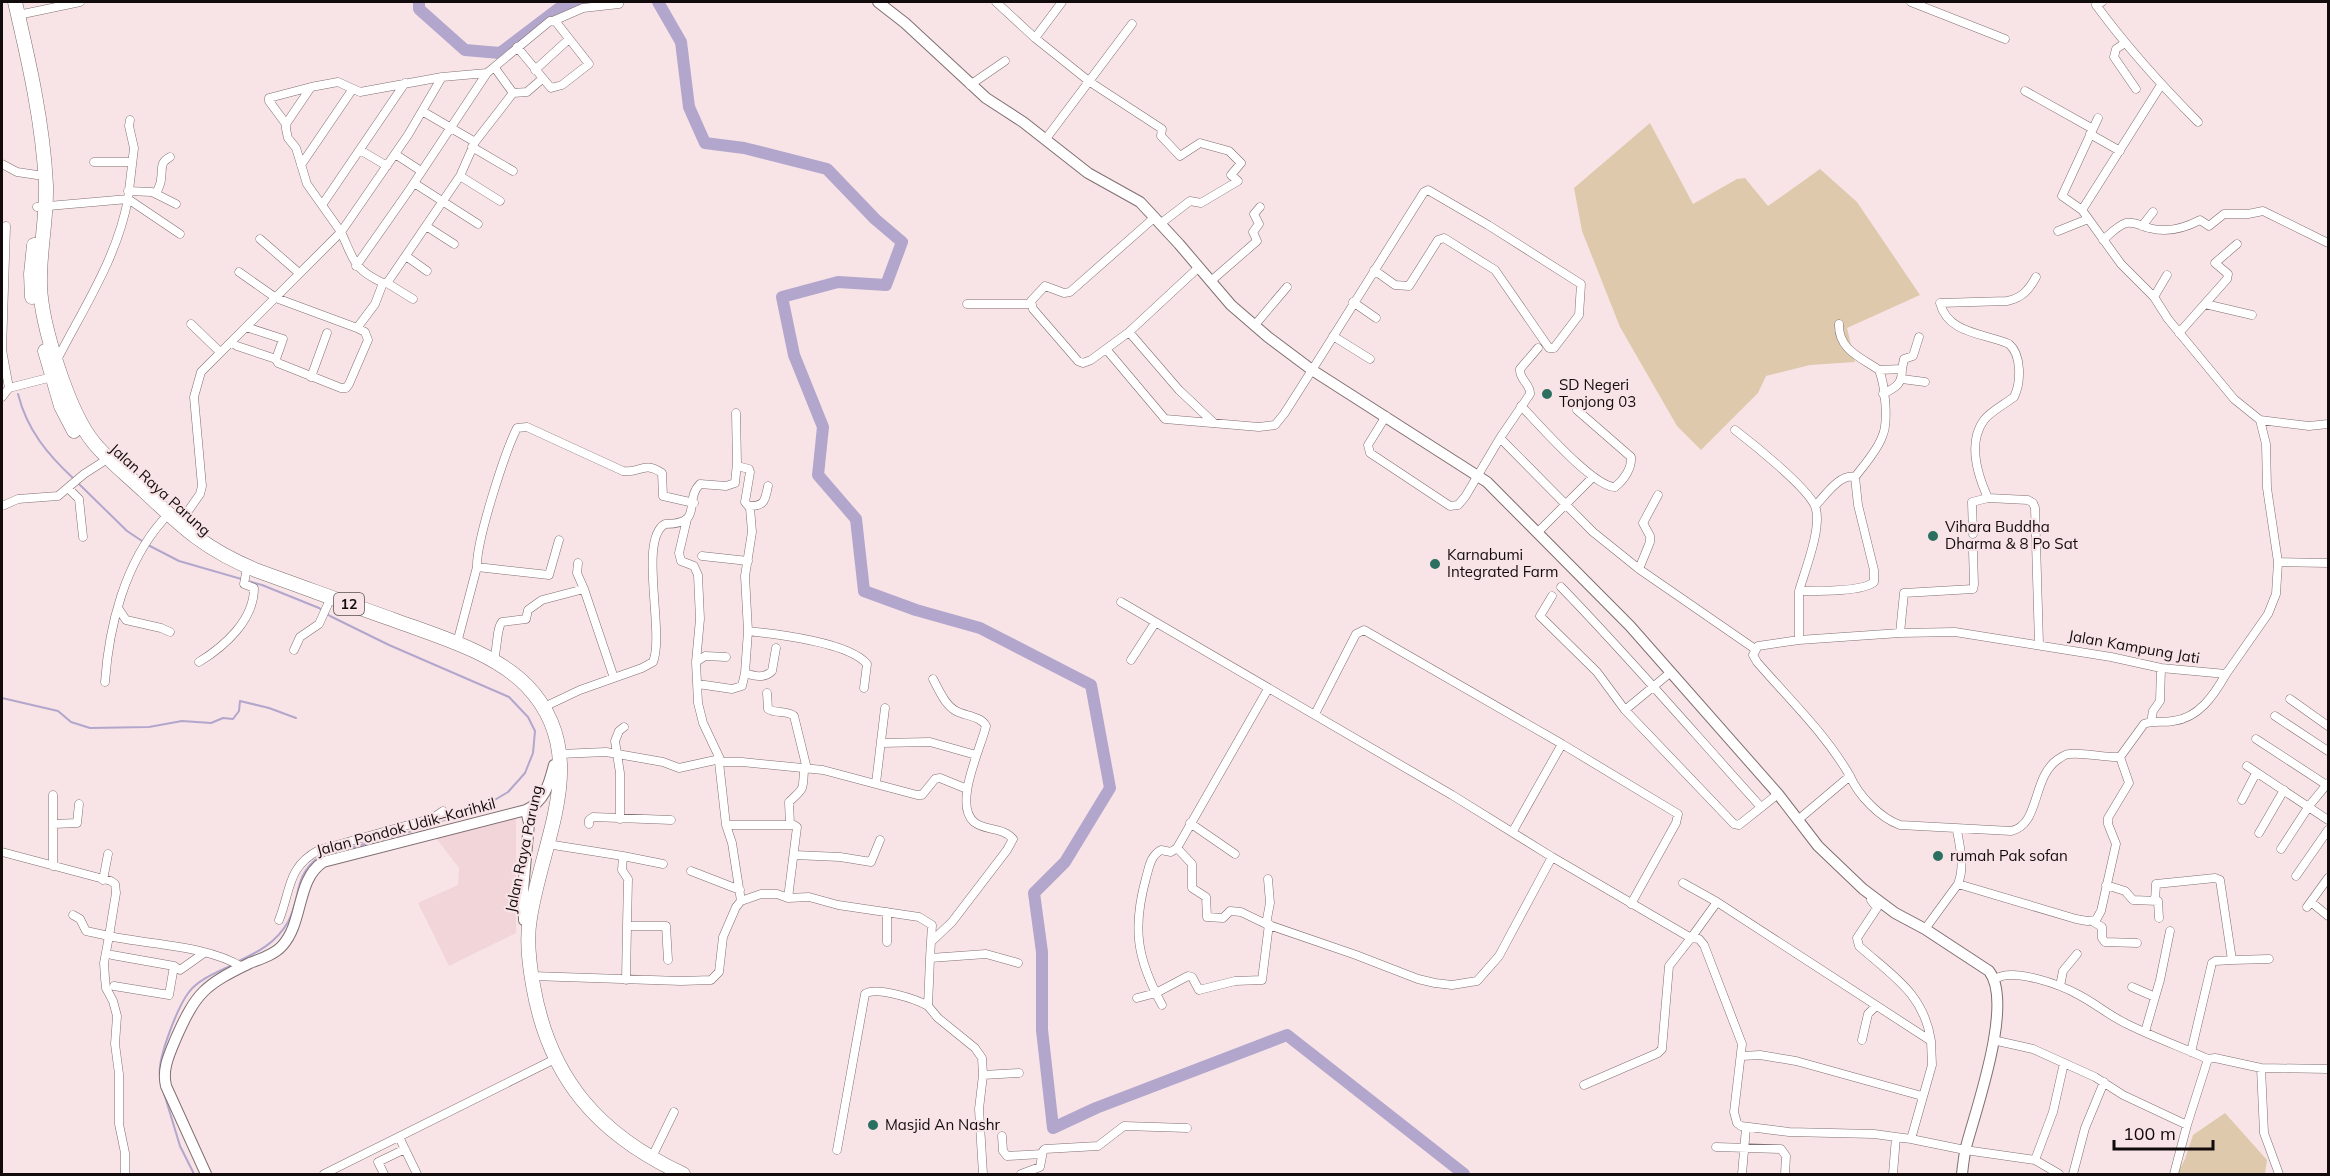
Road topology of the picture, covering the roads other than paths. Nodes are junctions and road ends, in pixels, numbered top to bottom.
1 (7, 2) edge
2 (80, 2) edge
3 (878, 2) edge
4 (996, 2) edge
5 (1062, 2) edge
6 (1911, 2) edge
7 (2102, 2) edge
8 (619, 4) dead end
9 (17, 8) edge
10 (553, 21) junction
11 (1132, 24) dead end
12 (1035, 38) junction
13 (569, 39) junction
14 (2005, 39) dead end
15 (2125, 43) junction
16 (518, 47) junction
17 (1005, 61) dead end
18 (495, 68) junction
19 (535, 70) junction
20 (487, 73) junction
21 (442, 77) junction
22 (542, 79) junction
23 (1090, 82) junction
24 (405, 83) junction
25 (2161, 85) junction
26 (970, 86) junction
27 (311, 87) junction
28 (2136, 89) dead end
29 (352, 90) junction
30 (2025, 91) dead end
31 (513, 93) junction
32 (422, 111) junction
33 (2098, 118) dead end
34 (130, 120) dead end
35 (2198, 122) dead end
36 (286, 124) junction
37 (450, 128) junction
38 (2091, 131) junction
39 (1045, 140) junction
40 (473, 145) junction
41 (360, 150) junction
42 (2120, 151) junction
43 (395, 154) junction
44 (170, 157) dead end
45 (94, 162) dead end
46 (131, 162) junction
47 (5, 165) edge
48 (301, 166) junction
49 (387, 166) junction
50 (421, 171) junction
51 (513, 171) dead end
52 (37, 175) junction
53 (460, 176) junction
54 (414, 183) junction
55 (156, 194) junction
56 (128, 195) junction
57 (500, 201) dead end
58 (442, 202) junction
59 (176, 204) dead end
60 (322, 204) junction
61 (42, 206) junction
62 (1260, 207) dead end
63 (2082, 210) junction
64 (2153, 212) dead end
65 (2088, 219) junction
66 (1157, 220) junction
67 (478, 224) dead end
68 (6, 226) dead end
69 (426, 226) junction
70 (2142, 226) junction
71 (2058, 231) dead end
72 (341, 232) junction
73 (180, 234) dead end
74 (260, 239) dead end
75 (2103, 240) junction
76 (2328, 243) edge
77 (454, 244) dead end
78 (2237, 244) dead end
79 (406, 256) junction
80 (356, 266) junction
81 (1199, 267) junction
82 (1374, 270) junction
83 (427, 271) dead end
84 (239, 272) dead end
85 (299, 273) junction
86 (2167, 275) dead end
87 (2036, 277) dead end
88 (1211, 281) junction
89 (385, 283) junction
90 (1287, 287) dead end
91 (2154, 297) junction
92 (276, 298) junction
93 (413, 299) dead end
94 (1353, 302) junction
95 (966, 304) dead end
96 (1030, 304) junction
97 (2205, 304) junction
98 (2252, 315) dead end
99 (1376, 318) dead end
100 (191, 324) dead end
101 (1839, 324) dead end
102 (1254, 326) junction
103 (246, 327) junction
104 (357, 328) junction
105 (1129, 332) junction
106 (327, 333) dead end
107 (2179, 333) junction
108 (1333, 336) junction
109 (1919, 336) dead end
110 (231, 342) junction
111 (1538, 348) dead end
112 (1106, 349) junction
113 (220, 352) junction
114 (276, 359) junction
115 (1370, 359) dead end
116 (57, 360) junction
117 (1902, 369) junction
118 (1312, 370) junction
119 (1879, 370) junction
120 (52, 377) junction
121 (311, 377) junction
122 (1902, 379) junction
123 (1925, 382) dead end
124 (13, 387) junction
125 (1883, 394) junction
126 (2, 397) edge
127 (1521, 406) junction
128 (1577, 410) dead end
129 (736, 412) dead end
130 (1386, 416) junction
131 (2260, 420) junction
132 (1214, 423) junction
133 (2328, 424) edge
134 (1735, 430) dead end
135 (1500, 438) junction
136 (106, 460) junction
137 (737, 466) junction
138 (1478, 474) junction
139 (1856, 477) junction
140 (1592, 478) junction
141 (73, 483) junction
142 (768, 486) dead end
143 (1658, 495) dead end
144 (1988, 498) junction
145 (694, 503) junction
146 (2, 506) edge
147 (750, 506) junction
148 (1566, 506) junction
149 (1815, 506) junction
150 (687, 519) junction
151 (163, 520) junction
152 (179, 524) junction
153 (1538, 532) junction
154 (1973, 534) dead end
155 (83, 537) dead end
156 (559, 540) dead end
157 (1973, 550) dead end
158 (702, 556) dead end
159 (748, 561) junction
160 (2278, 562) junction
161 (578, 563) dead end
162 (2328, 563) edge
163 (477, 567) junction
164 (1638, 569) junction
165 (245, 578) junction
166 (1561, 587) dead end
167 (584, 589) junction
168 (1799, 591) junction
169 (1552, 596) dead end
170 (1121, 602) dead end
171 (118, 608) junction
172 (326, 609) junction
173 (388, 623) junction
174 (1155, 623) junction
175 (748, 631) junction
176 (170, 632) dead end
177 (1900, 633) junction
178 (1799, 640) junction
179 (457, 644) junction
180 (2039, 644) junction
181 (776, 648) dead end
182 (1755, 649) junction
183 (294, 650) dead end
184 (726, 657) dead end
185 (1131, 660) dead end
186 (199, 662) dead end
187 (493, 662) junction
188 (696, 662) junction
189 (2161, 668) junction
190 (1671, 672) junction
191 (745, 673) junction
192 (2226, 674) junction
193 (614, 678) junction
194 (933, 679) dead end
195 (105, 682) dead end
196 (698, 684) junction
197 (864, 688) dead end
198 (1652, 688) junction
199 (1268, 689) junction
200 (767, 693) dead end
201 (2290, 699) dead end
202 (544, 707) junction
203 (885, 708) dead end
204 (1625, 710) junction
205 (1315, 714) junction
206 (2275, 716) dead end
207 (2151, 722) junction
208 (2328, 726) edge
209 (624, 727) dead end
210 (2256, 739) dead end
211 (881, 743) junction
212 (1562, 744) junction
213 (2328, 751) edge
214 (618, 754) junction
215 (976, 755) junction
216 (2120, 757) junction
217 (557, 759) junction
218 (719, 761) junction
219 (2247, 766) dead end
220 (805, 769) junction
221 (2256, 772) junction
222 (1850, 776) junction
223 (876, 783) junction
224 (2328, 785) edge
225 (967, 789) junction
226 (2284, 790) junction
227 (1778, 794) junction
228 (53, 795) dead end
229 (2242, 800) dead end
230 (79, 804) dead end
231 (1760, 806) junction
232 (2309, 806) junction
233 (526, 810) junction
234 (443, 811) dead end
235 (620, 819) junction
236 (1799, 819) junction
237 (671, 820) dead end
238 (2328, 820) edge
239 (1190, 823) junction
240 (53, 824) junction
241 (412, 824) junction
242 (589, 824) dead end
243 (726, 825) junction
244 (790, 825) junction
245 (1957, 830) junction
246 (2328, 830) edge
247 (1513, 831) junction
248 (2259, 833) dead end
249 (416, 837) junction
250 (879, 840) dead end
251 (547, 844) junction
252 (1177, 848) junction
253 (2281, 849) dead end
254 (2, 852) edge
255 (108, 854) dead end
256 (1235, 854) dead end
257 (794, 855) junction
258 (623, 856) junction
259 (1551, 857) junction
260 (663, 864) dead end
261 (52, 866) junction
262 (691, 871) dead end
263 (2296, 876) dead end
264 (1268, 879) dead end
265 (2328, 879) edge
266 (103, 880) junction
267 (1683, 883) dead end
268 (1958, 884) junction
269 (2106, 885) junction
270 (740, 890) junction
271 (1871, 896) junction
272 (788, 897) junction
273 (741, 901) junction
274 (2155, 901) junction
275 (1717, 902) junction
276 (1631, 904) junction
277 (887, 912) junction
278 (72, 915) dead end
279 (2328, 916) edge
280 (2159, 918) dead end
281 (279, 920) dead end
282 (525, 920) junction
283 (2092, 921) junction
284 (1267, 924) junction
285 (627, 926) junction
286 (1925, 929) junction
287 (2170, 931) dead end
288 (109, 936) junction
289 (1691, 938) junction
290 (932, 941) junction
291 (886, 942) dead end
292 (2137, 943) dead end
293 (204, 953) junction
294 (2077, 954) dead end
295 (112, 955) dead end
296 (930, 958) junction
297 (2269, 959) dead end
298 (668, 960) dead end
299 (2232, 960) junction
300 (1018, 963) dead end
301 (174, 966) junction
302 (242, 967) junction
303 (531, 976) junction
304 (1995, 979) junction
305 (626, 980) junction
306 (114, 986) dead end
307 (2060, 986) junction
308 (2132, 987) dead end
309 (1156, 993) junction
310 (2155, 997) junction
311 (1137, 998) dead end
312 (1162, 1005) dead end
313 (928, 1006) junction
314 (1876, 1006) junction
315 (2145, 1032) junction
316 (1862, 1040) dead end
317 (1993, 1040) junction
318 (1931, 1041) junction
319 (2191, 1052) junction
320 (1742, 1056) junction
321 (2208, 1059) junction
322 (551, 1061) junction
323 (2064, 1063) junction
324 (2261, 1068) junction
325 (2328, 1069) edge
326 (1019, 1073) dead end
327 (983, 1075) junction
328 (2104, 1082) junction
329 (1584, 1086) dead end
330 (1922, 1096) junction
331 (674, 1112) dead end
332 (2187, 1125) junction
333 (1187, 1128) dead end
334 (1746, 1128) junction
335 (1002, 1136) dead end
336 (399, 1137) junction
337 (1896, 1137) junction
338 (1911, 1139) junction
339 (1716, 1147) dead end
340 (1745, 1148) junction
341 (405, 1149) junction
342 (837, 1150) dead end
343 (1965, 1150) junction
344 (1042, 1154) junction
345 (651, 1159) junction
346 (2036, 1160) junction
347 (124, 1174) edge
348 (206, 1174) edge
349 (324, 1174) edge
350 (384, 1174) edge
351 (417, 1174) edge
352 (670, 1174) edge
353 (683, 1174) edge
354 (983, 1174) edge
355 (1021, 1174) edge
356 (1742, 1174) edge
357 (1785, 1174) edge
358 (1893, 1174) edge
359 (1962, 1174) edge
360 (2060, 1174) edge
361 (2073, 1174) edge
362 (2174, 1174) edge
363 (2279, 1174) edge

1 - 52 highway, Jalan Raya Parung / 12
2 - 9 street
3 - 26 street
4 - 12 street
5 - 12 street
6 - 14 street
7 - 15 street
8 - 10 street
9 - 61 highway, Jalan Raya Parung / 12
10 - 13 street
10 - 16 street
11 - 23 street
12 - 23 street
13 - 19 street
13 - 22 street
15 - 25 street
15 - 28 street
16 - 18 street
16 - 19 street
17 - 26 street
18 - 20 street
18 - 31 street
19 - 22 street
20 - 21 street
20 - 37 street
21 - 24 street
21 - 32 street
22 - 31 street
23 - 39 street
23 - 66 street
24 - 29 street
24 - 41 street
25 - 35 street
25 - 42 street
26 - 39 street
27 - 29 street
27 - 36 street
27 - 36 street
29 - 48 street
30 - 38 street
31 - 40 street
32 - 37 street
32 - 43 street
33 - 38 street
34 - 46 street
36 - 48 street
37 - 40 street
37 - 50 street
38 - 42 street
38 - 63 street
39 - 66 street
40 - 51 street
40 - 53 street
41 - 49 street
41 - 60 street
42 - 63 street
43 - 49 street
43 - 50 street
44 - 55 street
45 - 46 street
46 - 56 street
47 - 52 street
48 - 60 street
49 - 72 street
50 - 54 street
52 - 61 highway, Jalan Raya Parung / 12
53 - 57 street
53 - 58 street
54 - 58 street
54 - 80 street
55 - 56 street
55 - 59 street
56 - 61 street
56 - 73 street
56 - 116 street
58 - 67 street
58 - 69 street
60 - 72 street
61 - 116 highway, Jalan Raya Parung / 12
61 - 120 highway, Jalan Raya Parung / 12
62 - 88 street
63 - 65 street
64 - 70 street
65 - 71 street
65 - 75 street
66 - 81 street
66 - 96 street
68 - 124 street
69 - 77 street
69 - 79 street
70 - 75 street
70 - 76 street
72 - 80 street
72 - 85 street
74 - 85 street
75 - 91 street
78 - 97 street
79 - 83 street
79 - 89 street
80 - 89 street
81 - 88 street
81 - 105 street
82 - 82 street
82 - 94 street
84 - 92 street
85 - 92 street
86 - 91 street
87 - 144 street
88 - 102 street
89 - 93 street
89 - 104 street
90 - 102 street
91 - 107 street
92 - 103 street
92 - 104 street
94 - 99 street
94 - 108 street
95 - 96 street
96 - 112 street
97 - 98 street
97 - 107 street
100 - 113 street
101 - 119 street
102 - 118 street
103 - 110 street
103 - 114 street
104 - 121 street
105 - 112 street
105 - 132 street
106 - 121 street
107 - 131 street
108 - 115 street
108 - 118 street
109 - 117 street
110 - 113 street
110 - 114 street
111 - 127 street
112 - 132 street
113 - 152 street
114 - 121 street
116 - 136 highway, Jalan Raya Parung / 12
117 - 119 street
117 - 122 street
118 - 130 street
118 - 132 street
119 - 125 street
120 - 124 street
120 - 136 highway, Jalan Raya Parung / 12
122 - 123 street
122 - 125 street
124 - 126 street
125 - 139 street
127 - 135 street
127 - 140 street
128 - 140 street
129 - 137 street
130 - 138 street
130 - 138 street
131 - 133 street
131 - 160 street
134 - 149 street
135 - 138 street
135 - 148 street
136 - 141 street
136 - 151 highway, Jalan Raya Parung / 12
136 - 152 highway, Jalan Raya Parung / 12
137 - 145 street
137 - 147 street
138 - 153 street
139 - 149 street
139 - 168 street
140 - 148 street
141 - 146 street
141 - 155 street
142 - 147 street
143 - 164 street
144 - 154 street
144 - 180 street
145 - 150 street
145 - 163 street
147 - 159 street
148 - 153 street
148 - 164 street
149 - 168 street
150 - 188 street
150 - 193 street
151 - 165 highway, Jalan Raya Parung / 12
151 - 171 street
152 - 173 highway, Jalan Raya Parung / 12
153 - 190 street
156 - 163 street
157 - 177 street
158 - 159 street
159 - 175 street
160 - 162 street
160 - 192 street
161 - 167 street
163 - 179 street
164 - 182 street
165 - 172 highway, Jalan Raya Parung / 12
165 - 186 street
166 - 198 street
167 - 187 street
167 - 193 street
168 - 178 street
169 - 204 street
170 - 174 street
171 - 176 street
171 - 195 street
172 - 173 highway, Jalan Raya Parung / 12
172 - 183 street
173 - 179 highway, Jalan Raya Parung / 12
173 - 217 highway, Jalan Raya Parung / 12
174 - 185 street
174 - 199 street
175 - 191 street
175 - 197 street
177 - 178 street, Jalan Kampung Jati
177 - 180 street, Jalan Kampung Jati
178 - 182 street, Jalan Kampung Jati
179 - 187 highway, Jalan Raya Parung / 12
180 - 189 street, Jalan Kampung Jati
181 - 191 street
182 - 222 street
184 - 188 street
187 - 202 highway, Jalan Raya Parung / 12
188 - 196 street
189 - 192 street, Jalan Kampung Jati
189 - 207 street
190 - 198 street
190 - 227 street
191 - 196 street
192 - 207 street
193 - 202 street
194 - 215 street
196 - 218 street
198 - 204 street
198 - 231 street
199 - 205 street
199 - 239 street
200 - 220 street
201 - 208 street
202 - 217 highway, Jalan Raya Parung / 12
203 - 211 street
204 - 231 street
205 - 212 street
205 - 247 street
206 - 213 street
207 - 216 street
209 - 214 street
210 - 224 street
211 - 215 street
211 - 223 street
212 - 247 street
212 - 276 street
214 - 217 street
214 - 218 street
214 - 235 street
215 - 225 street
216 - 245 street
216 - 269 street
217 - 233 street
217 - 251 highway, Jalan Raya Parung / 12
217 - 282 highway, Jalan Raya Parung / 12
218 - 220 street
218 - 243 street
219 - 221 street
220 - 223 street
220 - 244 street
221 - 226 street
221 - 229 street
222 - 236 street
222 - 245 street
223 - 225 street
224 - 232 street
225 - 290 street
226 - 232 street
226 - 248 street
227 - 231 street
227 - 236 street
228 - 240 street
230 - 240 street
232 - 238 street
232 - 253 street
233 - 249 street, Jalan Pondok Udik–Karihkil
233 - 282 street
234 - 241 street
235 - 237 street
235 - 242 street
236 - 271 street
239 - 252 street
239 - 256 street
240 - 261 street
241 - 249 street
241 - 281 street
243 - 244 street
243 - 270 street
244 - 257 street
245 - 268 street
246 - 263 street
247 - 259 street
249 - 302 street, Jalan Pondok Udik–Karihkil
250 - 257 street
251 - 258 street
251 - 303 highway, Jalan Raya Parung / 12
252 - 284 street
252 - 309 street
254 - 261 street
255 - 266 street
257 - 272 street
258 - 260 street
258 - 285 street
259 - 276 street
259 - 284 street
261 - 266 street
262 - 270 street
264 - 284 street
265 - 279 street
266 - 288 street
267 - 275 street
268 - 283 street
268 - 286 street
269 - 274 street
269 - 283 street
270 - 273 street
271 - 286 street
271 - 318 street
272 - 273 street
272 - 277 street
273 - 305 street
274 - 280 street
274 - 299 street
275 - 289 street
275 - 314 street
276 - 289 street
277 - 290 street
277 - 291 street
278 - 288 street
282 - 322 highway, Jalan Raya Parung / 12
283 - 292 street
284 - 309 street
285 - 298 street
285 - 305 street
286 - 304 street
287 - 310 street
288 - 293 street
288 - 347 street
289 - 320 street
289 - 329 street
290 - 296 street
293 - 301 street
293 - 302 street
294 - 307 street
295 - 301 street
296 - 300 street
296 - 313 street
297 - 299 street
299 - 319 street
301 - 306 street
302 - 348 street, Jalan Pondok Udik–Karihkil
303 - 305 street
303 - 345 highway, Jalan Raya Parung / 12
304 - 307 street
304 - 317 street
307 - 315 street
308 - 310 street
309 - 311 street
309 - 312 street
310 - 315 street
313 - 327 street
313 - 342 street
314 - 316 street
314 - 318 street
315 - 319 street
317 - 323 street
317 - 343 street
318 - 330 street
319 - 321 street
320 - 330 street
320 - 334 street
321 - 324 street
321 - 332 street
322 - 336 street
322 - 352 highway, Jalan Raya Parung / 12
323 - 328 street
323 - 346 street
324 - 325 street
324 - 363 street
326 - 327 street
327 - 354 street
328 - 332 street
328 - 361 street
330 - 338 street
331 - 345 street
332 - 362 street
333 - 344 street
334 - 337 street
334 - 340 street
335 - 344 street
336 - 341 street
336 - 349 street
337 - 338 street
337 - 358 street
338 - 343 street
339 - 340 street
340 - 356 street
340 - 357 street
341 - 350 street
341 - 351 street
343 - 346 street
343 - 359 street
344 - 355 street
345 - 353 highway, Jalan Raya Parung / 12
346 - 360 street

